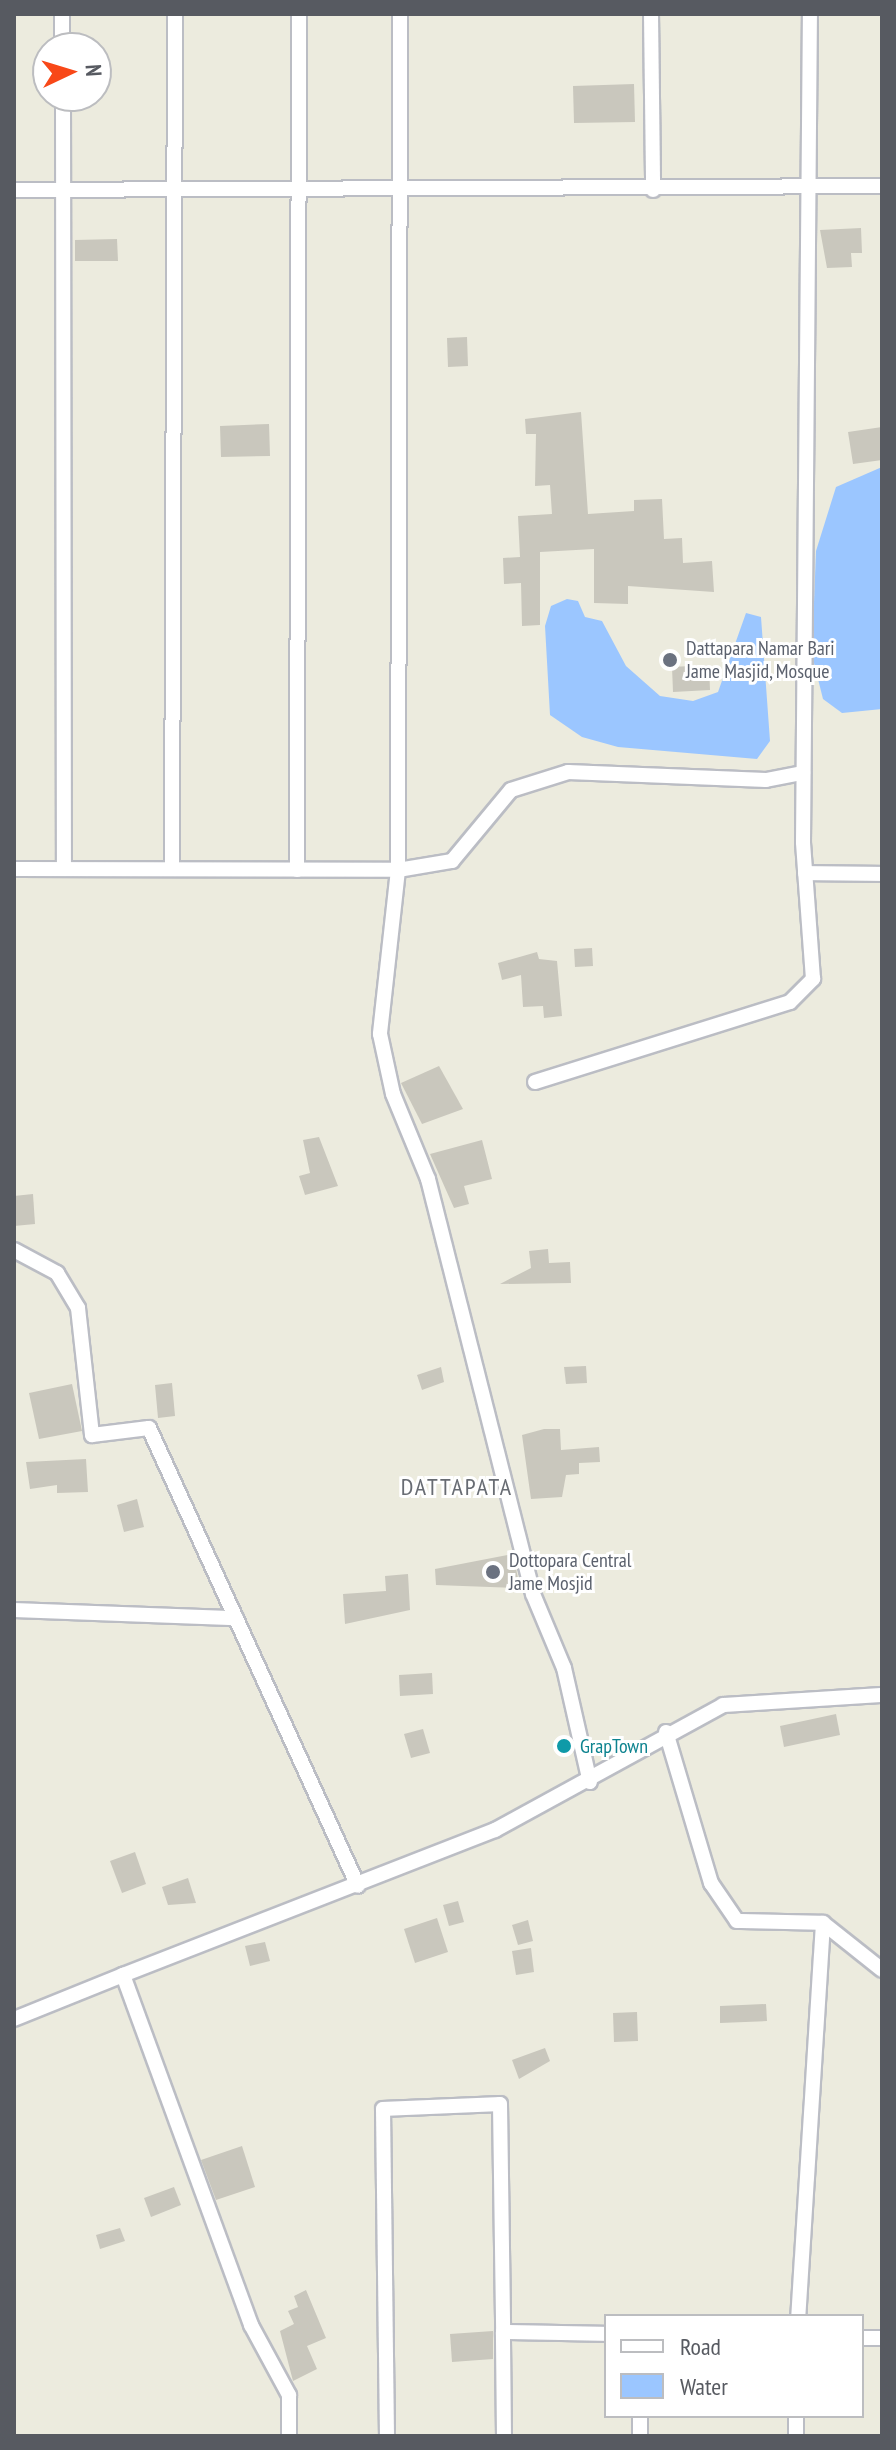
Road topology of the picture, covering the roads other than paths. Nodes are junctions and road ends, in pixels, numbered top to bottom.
1 (175, 14) edge
2 (299, 14) edge
3 (400, 14) edge
4 (651, 14) edge
5 (810, 14) edge
6 (63, 112) edge
7 (882, 186) edge
8 (812, 187) junction
9 (14, 190) edge
10 (63, 190) junction
11 (653, 190) junction
12 (400, 191) junction
13 (174, 192) junction
14 (296, 194) junction
15 (803, 773) junction
16 (14, 869) edge
17 (64, 869) junction
18 (172, 869) junction
19 (297, 870) junction
20 (398, 870) junction
21 (805, 873) junction
22 (882, 874) edge
23 (535, 1082) dead end
24 (14, 1250) edge
25 (14, 1610) edge
26 (236, 1618) junction
27 (882, 1695) edge
28 (666, 1732) junction
29 (590, 1782) junction
30 (358, 1886) junction
31 (823, 1923) junction
32 (882, 1970) edge
33 (123, 1975) junction
34 (14, 2019) edge
35 (798, 2314) edge
36 (503, 2332) junction
37 (604, 2334) edge
38 (289, 2436) edge
39 (387, 2436) edge
40 (504, 2436) edge

1 - 13 street
2 - 14 street
3 - 12 street
4 - 11 street
5 - 8 street
6 - 10 street
7 - 8 street
8 - 11 street
8 - 15 street
9 - 10 street
10 - 13 street
10 - 17 street
11 - 12 street
12 - 14 street
12 - 20 street
13 - 14 street
13 - 18 street
14 - 19 street
15 - 20 street
15 - 21 street
16 - 17 street
17 - 18 street
18 - 19 street
19 - 20 street
20 - 29 street
21 - 22 street
21 - 23 street
24 - 26 street
25 - 26 street
26 - 30 street
27 - 28 street
28 - 29 street
28 - 31 street
29 - 30 street
30 - 33 street
31 - 32 street
31 - 35 street
33 - 34 street
33 - 38 street
36 - 37 street
36 - 39 street
36 - 40 street

